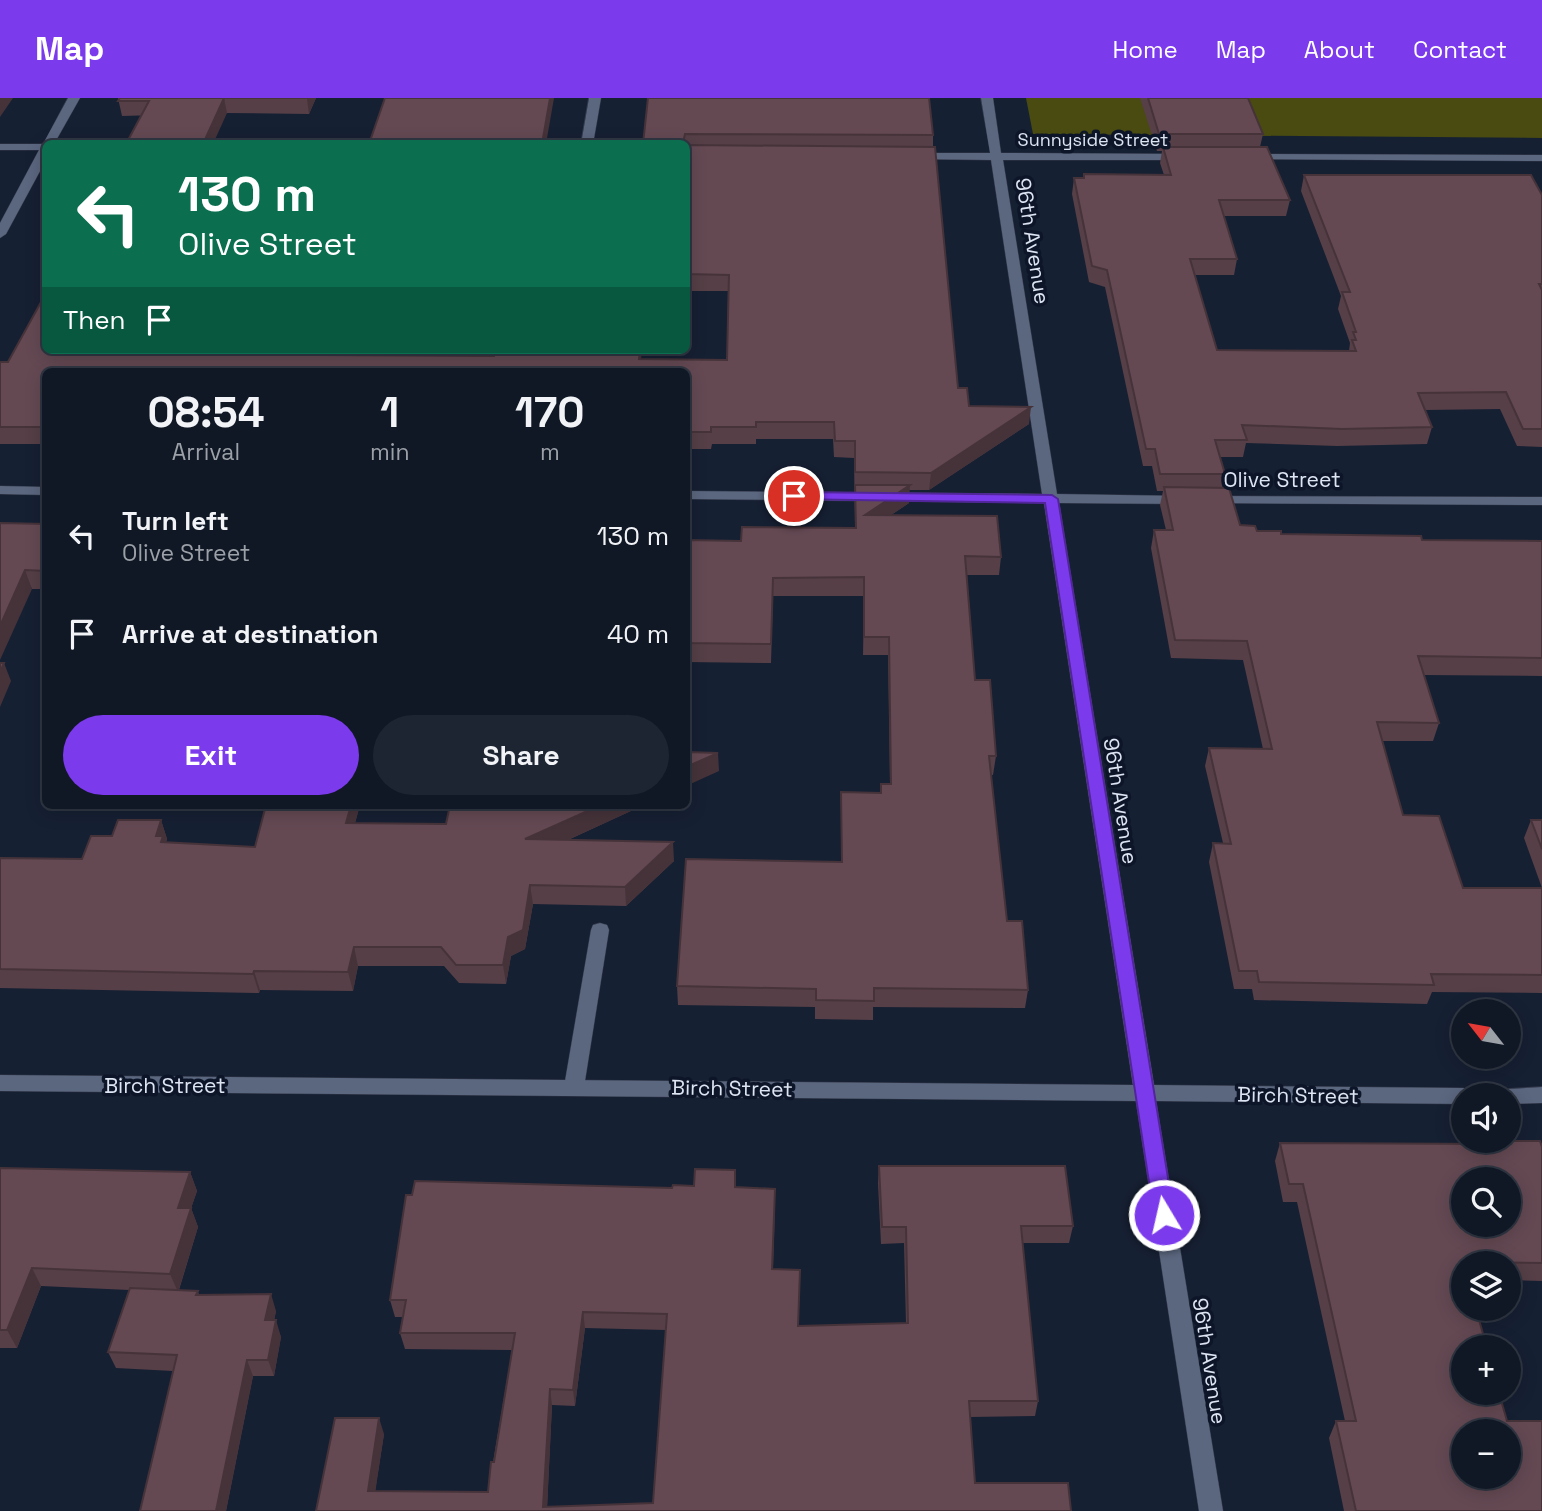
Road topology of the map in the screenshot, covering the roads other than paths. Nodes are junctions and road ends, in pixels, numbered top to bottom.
1 (74, 98) edge
2 (595, 98) edge
3 (987, 98) edge
4 (50, 140) edge
5 (588, 140) edge
6 (42, 146) edge
7 (0, 147) edge
8 (42, 154) edge
9 (898, 156) edge
10 (997, 156) junction
11 (1193, 157) edge
12 (1235, 157) edge
13 (1542, 158) edge
14 (0, 234) edge
15 (0, 490) edge
16 (42, 491) edge
17 (690, 495) edge
18 (1052, 499) junction
19 (1542, 501) edge
20 (600, 930) dead end
21 (0, 1083) edge
22 (574, 1087) junction
23 (1144, 1093) junction
24 (1521, 1095) edge
25 (1542, 1095) edge
26 (1451, 1096) edge
27 (1211, 1511) edge

1 - 4 street
2 - 5 street
3 - 10 street, 96th Avenue
6 - 7 street
8 - 14 street
9 - 10 street, Sunnyside Street
10 - 11 street, Sunnyside Street
10 - 18 street, 96th Avenue
12 - 13 street
15 - 16 street
17 - 18 street, Olive Street
18 - 19 street, Olive Street
18 - 23 street, 96th Avenue
20 - 22 street
21 - 22 street, Birch Street
22 - 23 street, Birch Street
23 - 26 street, Birch Street
23 - 27 street, 96th Avenue
24 - 25 street

